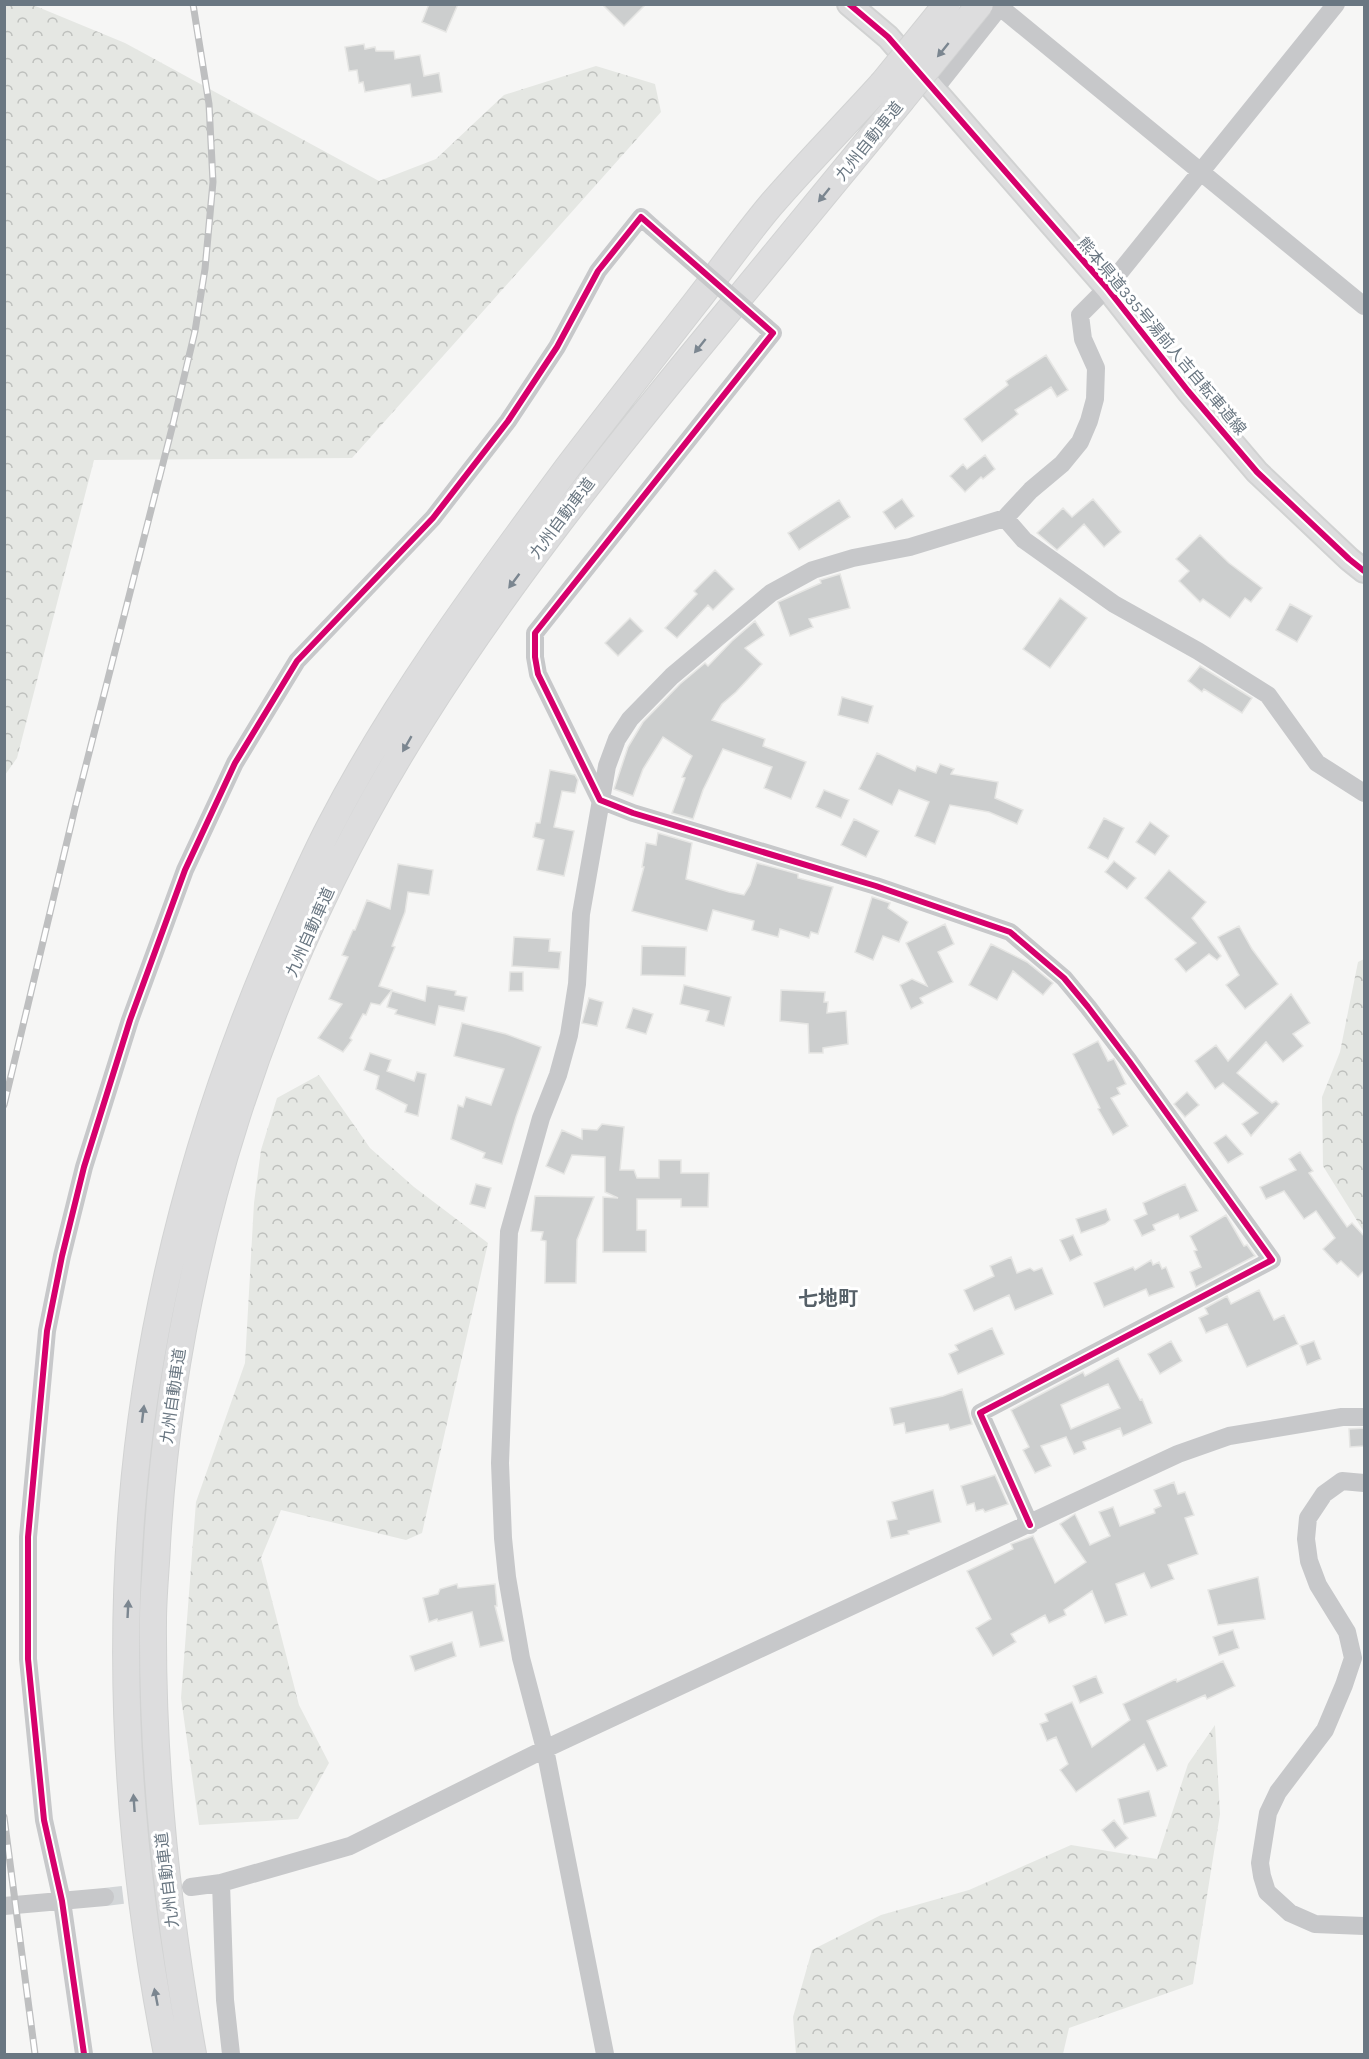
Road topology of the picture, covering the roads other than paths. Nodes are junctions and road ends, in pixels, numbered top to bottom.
1 (849, 4) edge
2 (947, 4) edge
3 (1336, 4) edge
4 (994, 5) edge
5 (934, 90) junction
6 (1202, 171) junction
7 (1107, 288) junction
8 (1365, 306) edge
9 (1005, 518) junction
10 (1365, 571) edge
11 (1365, 793) edge
12 (600, 800) junction
13 (1365, 1417) edge
14 (1365, 1483) edge
15 (1029, 1525) junction
16 (545, 1749) junction
17 (221, 1883) junction
18 (190, 1887) tunnel mouth
19 (105, 1897) tunnel mouth
20 (62, 1901) junction
21 (4, 1906) edge
22 (1365, 1926) edge
23 (179, 1977) junction
24 (84, 2055) edge
25 (167, 2055) edge
26 (193, 2055) edge
27 (201, 2055) edge
28 (231, 2055) edge
29 (605, 2055) edge

1 - 5 main road, 熊本県道335号湯前人吉自転車道線
25 -> 2 highway, 九州自動車道, bridge
3 - 6 street
4 - 5 street
4 - 6 street
4 -> 23 highway, 九州自動車道, bridge
5 - 7 main road, 熊本県道335号湯前人吉自転車道線
6 - 7 street
6 - 8 street
7 - 9 street
7 - 10 main road, 熊本県道335号湯前人吉自転車道線
9 - 11 street
9 - 12 street
12 - 15 street
12 - 16 street
12 - 20 street, bridge
13 - 15 street
14 - 22 street
15 - 16 street
16 - 17 street
16 - 29 street
17 - 18 street
17 - 28 street
19 - 20 street
20 - 21 street
20 - 24 street
23 - 26 highway, 九州自動車道
23 - 27 highway

